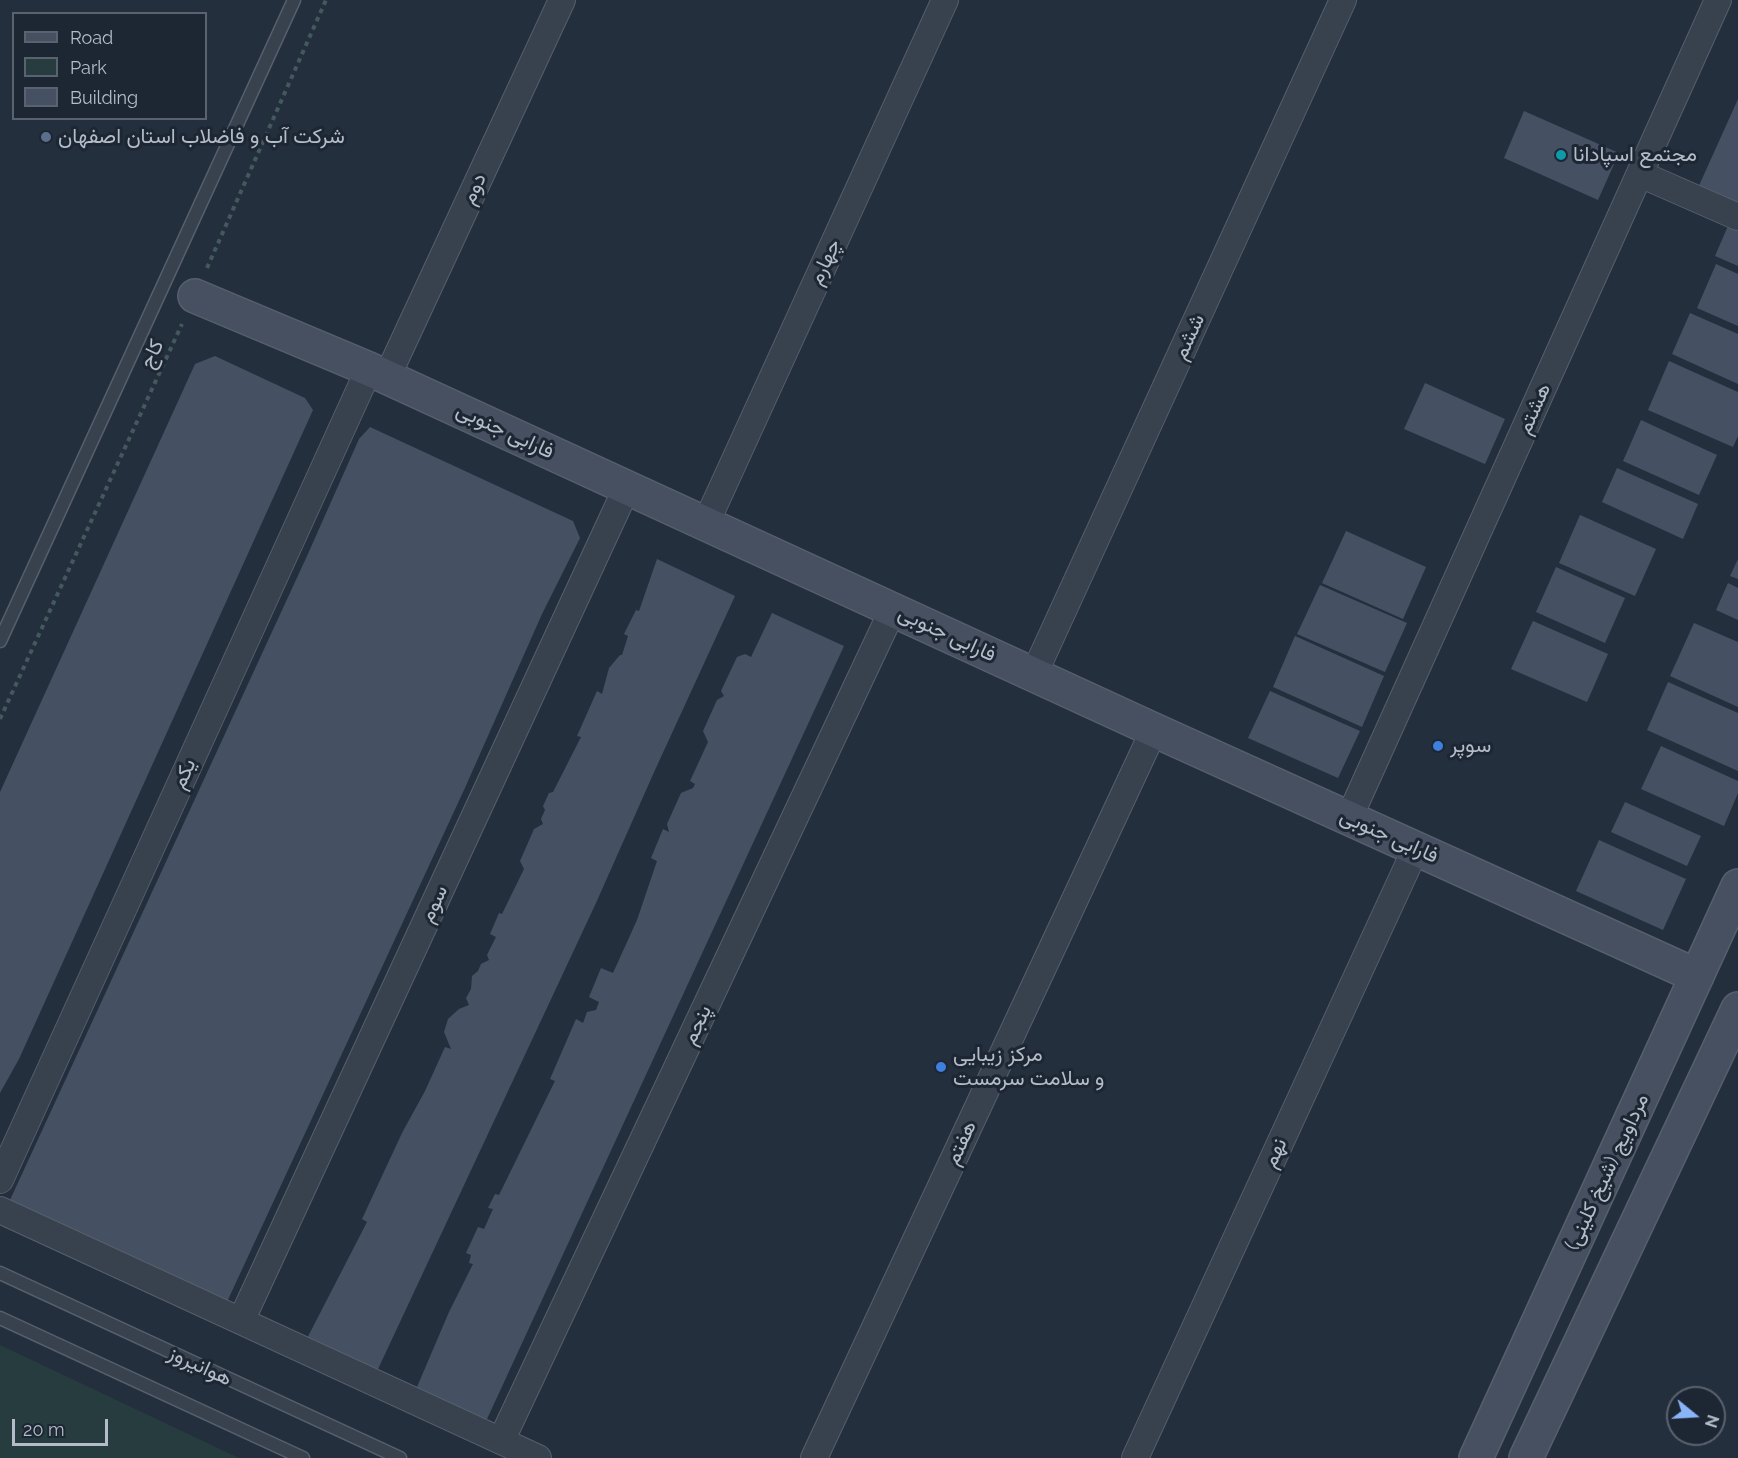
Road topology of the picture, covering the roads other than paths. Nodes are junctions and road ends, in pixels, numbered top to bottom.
1 (294, 0) edge
2 (562, 0) edge
3 (945, 0) edge
4 (1343, 0) edge
5 (1718, 0) edge
6 (1640, 174) junction
7 (1738, 217) edge
8 (195, 296) road end
9 (378, 373) junction
10 (627, 487) junction
11 (706, 524) junction
12 (893, 609) junction
13 (0, 641) edge
14 (1034, 674) junction
15 (1154, 730) junction
16 (1349, 818) junction
17 (1416, 848) junction
18 (1738, 886) edge
19 (1697, 976) junction
20 (1738, 1009) edge
21 (0, 1180) edge
22 (0, 1210) edge
23 (0, 1273) edge
24 (0, 1318) edge
25 (241, 1321) junction
26 (501, 1441) junction
27 (303, 1458) edge
28 (400, 1458) edge
29 (538, 1458) edge
30 (814, 1458) edge
31 (1135, 1458) edge
32 (1476, 1458) edge
33 (1526, 1458) edge

1 - 13 lane
2 - 9 street, دوم
3 - 11 street, چهارم
4 - 14 street, ششم
5 - 6 street, هشتم
6 - 7 street
6 - 16 street, هشتم
8 - 9 street, فارابی جنوبی
9 - 10 street, فارابی جنوبی
9 - 21 street, یکم
10 - 11 street, فارابی جنوبی
10 - 25 street, سوم
11 - 12 street, فارابی جنوبی
12 - 14 street, فارابی جنوبی
12 - 26 street, پنجم
14 - 15 street, فارابی جنوبی
15 - 16 street, فارابی جنوبی
15 - 30 street, هفتم
16 - 17 street, فارابی جنوبی
17 - 19 street, فارابی جنوبی
17 - 31 street, نهم
18 - 19 street, مرداویج (شیخ کلینی)
19 - 32 street, مرداویج (شیخ کلینی)
20 - 33 street
22 - 25 street
23 - 28 lane, هوانیروز
24 - 27 lane, هوانیروز
25 - 26 street
26 - 29 street

